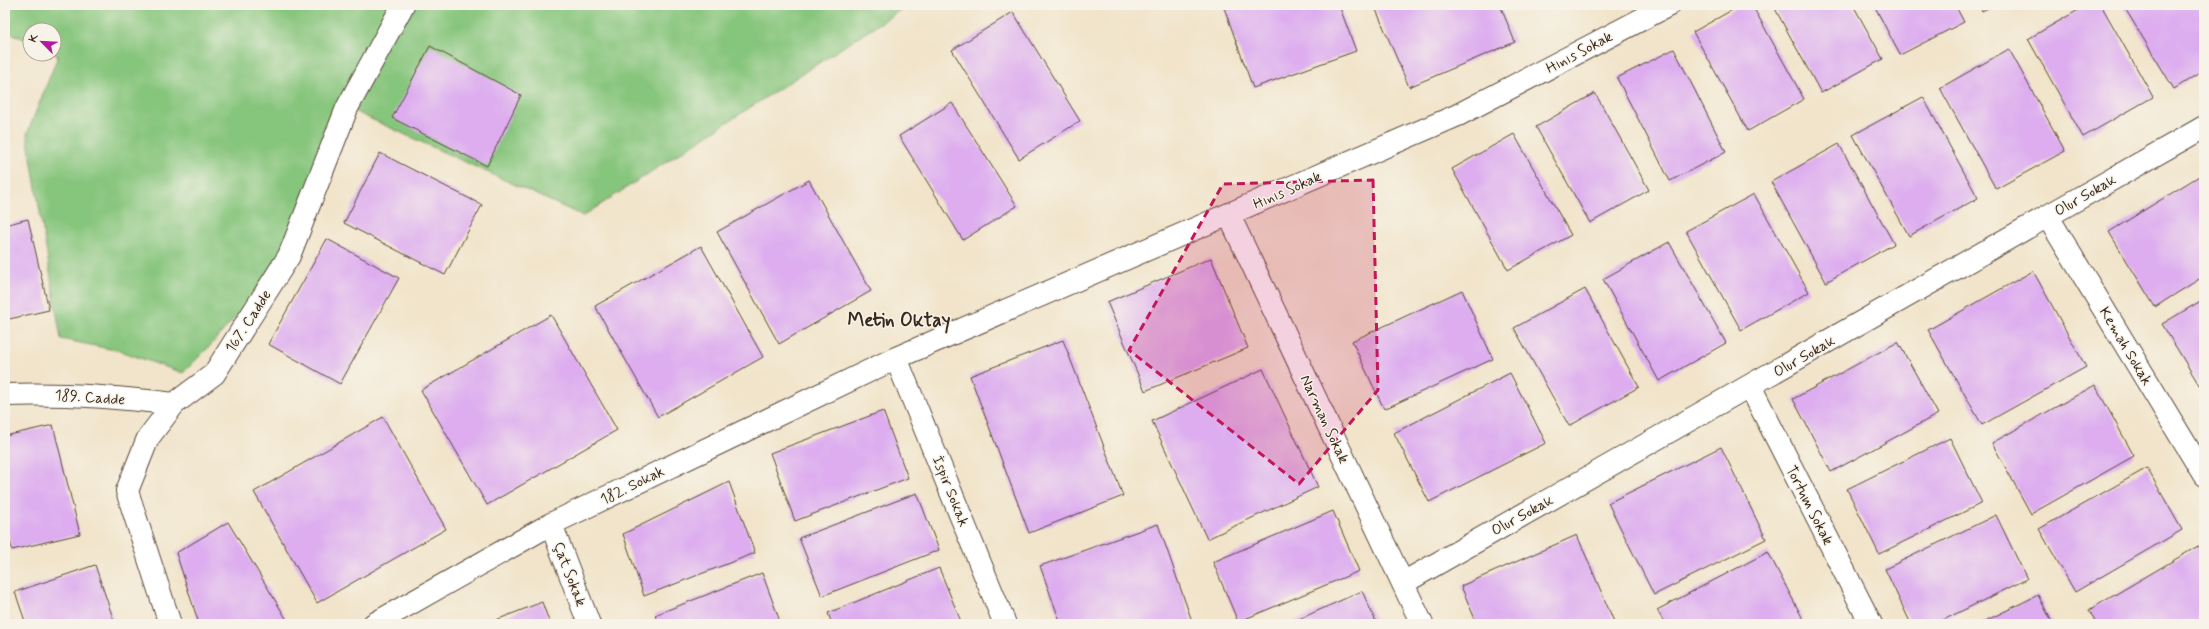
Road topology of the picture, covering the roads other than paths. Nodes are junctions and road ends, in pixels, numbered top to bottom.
1 (403, 5) edge
2 (1669, 5) edge
3 (2204, 127) edge
4 (1228, 215) junction
5 (2048, 217) junction
6 (896, 358) junction
7 (1750, 386) junction
8 (5, 395) edge
9 (174, 404) junction
10 (2204, 475) edge
11 (551, 524) junction
12 (1403, 582) junction
13 (170, 624) edge
14 (374, 624) edge
15 (589, 624) edge
16 (1005, 624) edge
17 (1422, 624) edge
18 (1871, 624) edge

1 - 9 street, 167. Cadde
2 - 4 street, Hınıs Sokak
3 - 5 street, Olur Sokak
4 - 6 street, Hınıs Sokak
4 - 12 street, Narman Sokak
5 - 7 street, Olur Sokak
5 - 10 street, Kemah Sokak
6 - 11 street, 182. Sokak
6 - 16 street, İspir Sokak
7 - 12 street, Olur Sokak
7 - 18 street, Tortum Sokak
8 - 9 street, 189. Cadde
9 - 13 street, 167. Cadde
11 - 14 street, 182. Sokak
11 - 15 street, Çat Sokak
12 - 17 street, Narman Sokak

